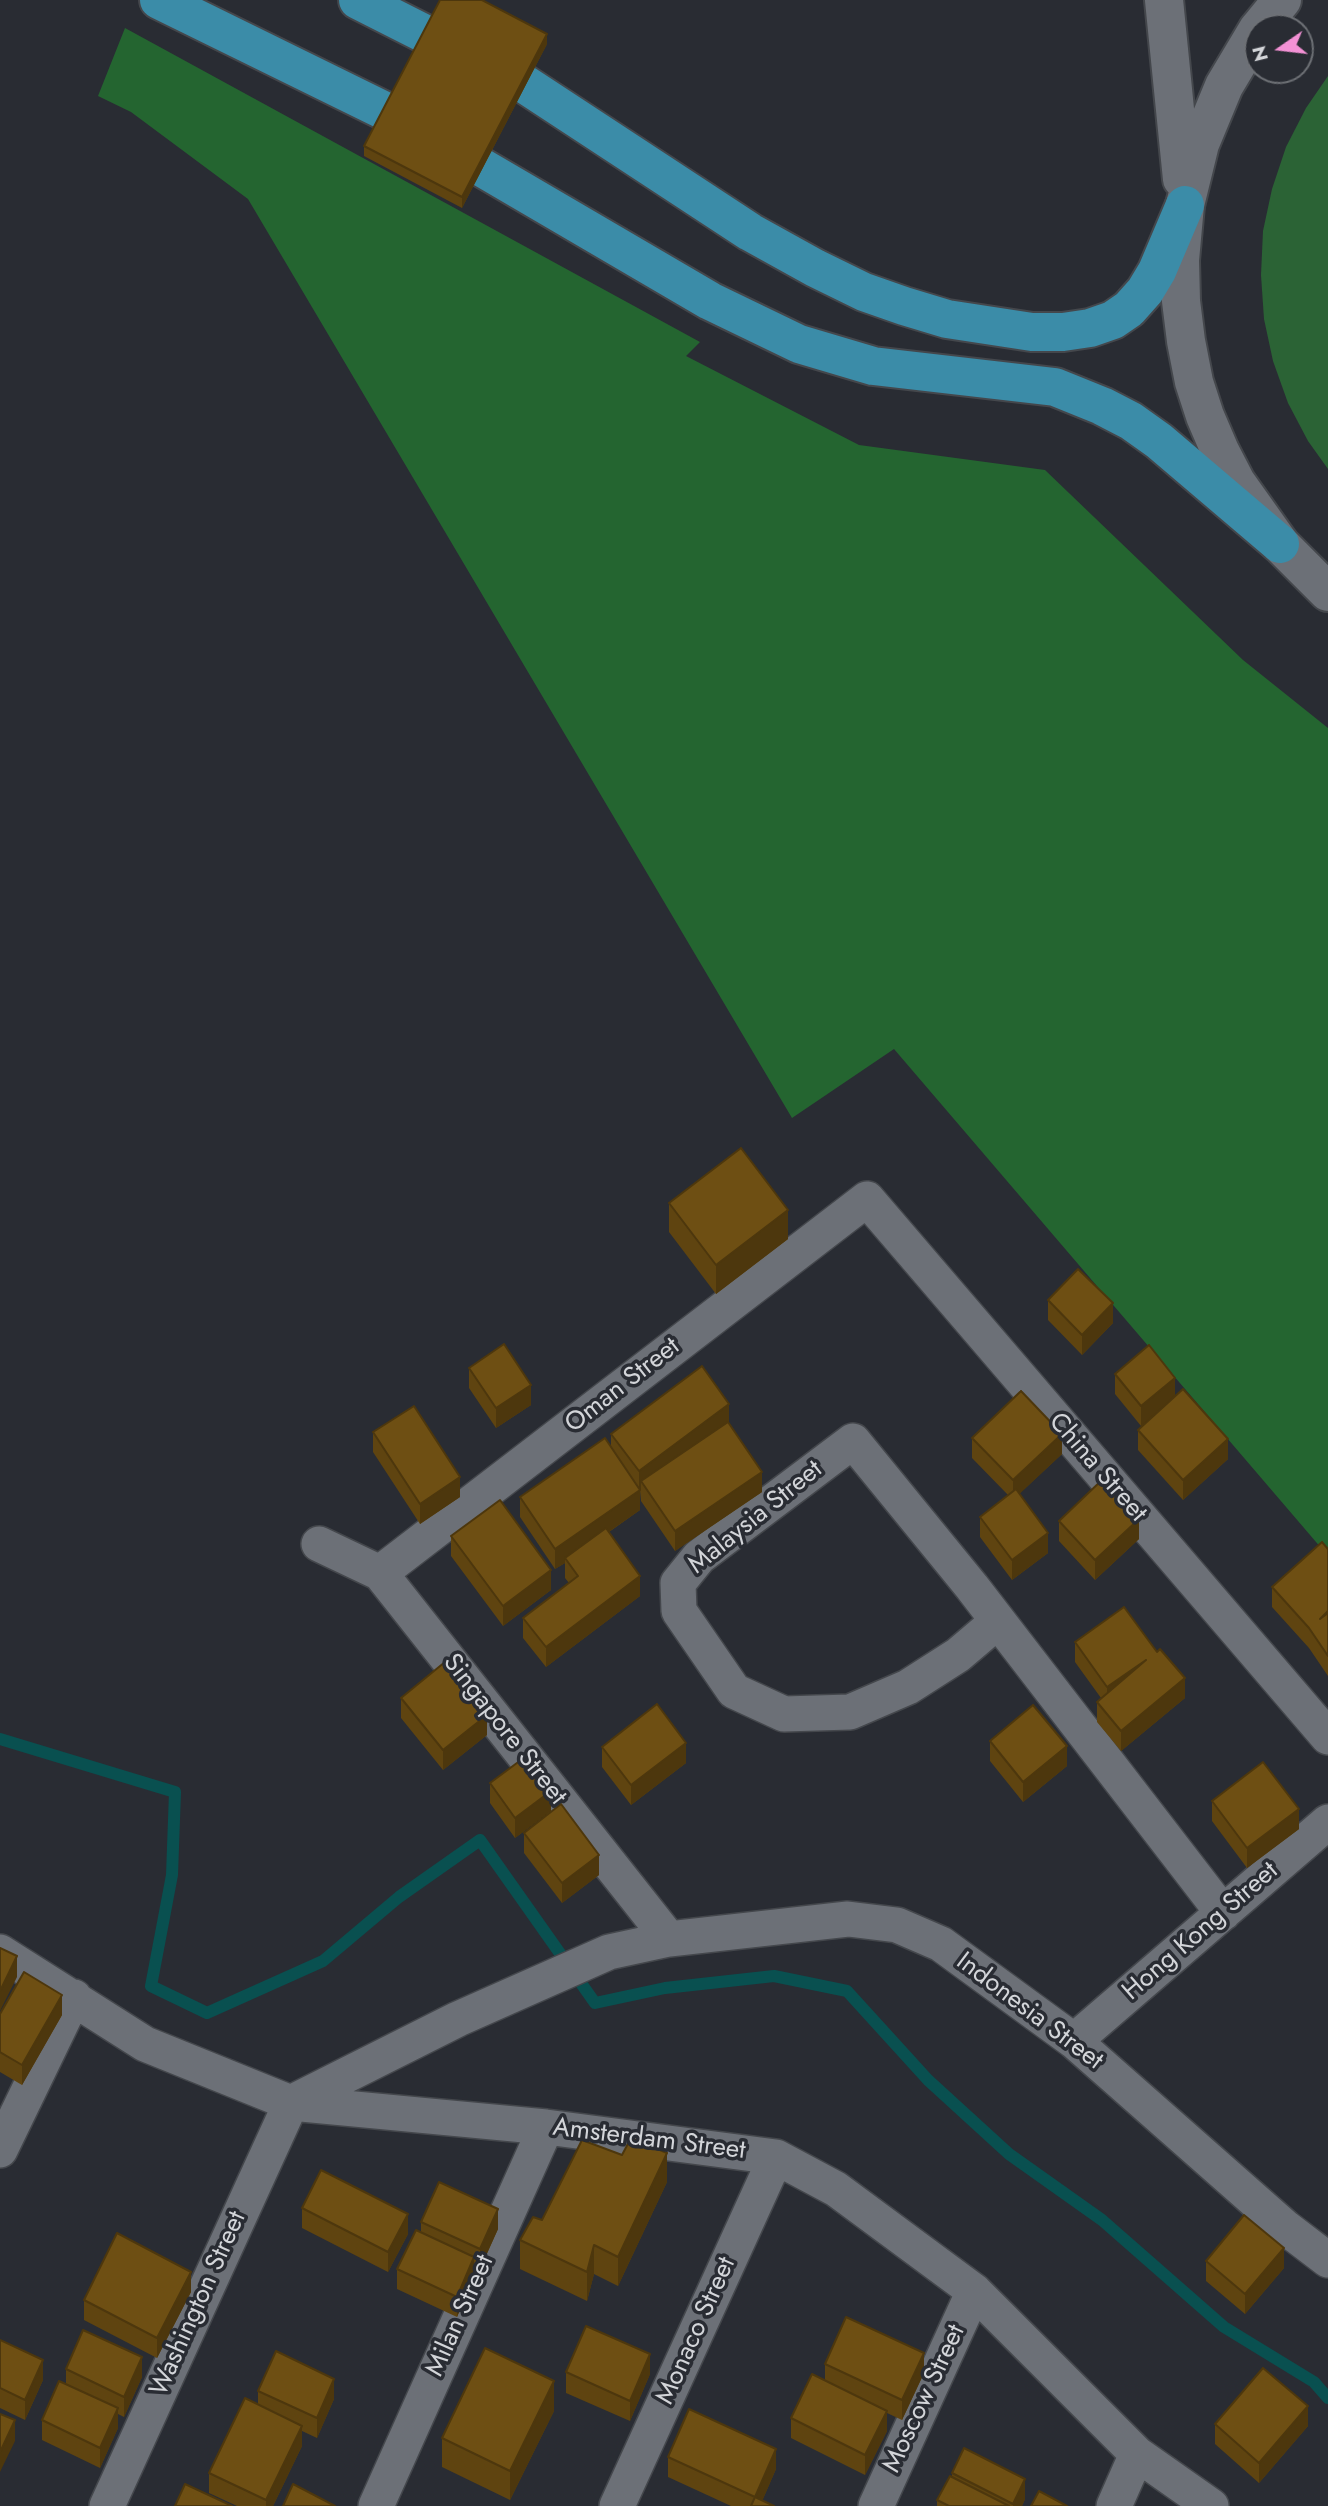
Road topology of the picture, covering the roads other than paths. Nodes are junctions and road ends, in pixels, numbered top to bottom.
1 (159, 0) edge
2 (358, 0) edge
3 (1164, 0) edge
4 (1282, 0) edge
5 (1271, 14) edge
6 (1244, 55) edge
7 (1185, 205) junction
8 (1280, 544) junction
9 (1328, 592) edge
10 (867, 1199) joint
11 (319, 1544) dead end
12 (380, 1573) junction
13 (998, 1621) junction
14 (1328, 1737) edge
15 (1328, 1822) edge
16 (1223, 1913) junction
17 (669, 1939) junction
18 (0, 1952) edge
19 (74, 1997) junction
20 (1074, 2041) junction
21 (291, 2103) junction
22 (546, 2127) junction
23 (0, 2150) edge
24 (776, 2157) junction
25 (1328, 2260) edge
26 (974, 2291) junction
27 (1137, 2454) junction
28 (107, 2506) edge
29 (376, 2506) edge
30 (617, 2506) edge
31 (876, 2506) edge
32 (1114, 2506) edge
33 (1211, 2506) edge

1 - 8 highway
2 - 7 highway
3 - 7 main road
4 - 5 main road
6 - 7 main road
7 - 8 main road
8 - 9 main road
10 - 12 street, Oman Street
10 - 14 street, China Street
11 - 12 street, Singapore Street
12 - 17 street, Singapore Street
13 - 13 street, Malaysia Street
13 - 16 street, Malaysia Street
15 - 16 street, Hong Kong Street
16 - 20 street, Hong Kong Street
17 - 20 street, Indonesia Street
17 - 21 street, Indonesia Street
18 - 19 street, Amsterdam Street
19 - 21 street, Amsterdam Street
19 - 23 street
20 - 25 street, Indonesia Street
21 - 22 street, Amsterdam Street
21 - 28 street, Washington Street
22 - 24 street, Amsterdam Street
22 - 29 street, Milan Street
24 - 26 street, Amsterdam Street
24 - 30 street, Monaco Street
26 - 27 street, Amsterdam Street
26 - 31 street, Moscow Street
27 - 32 street
27 - 33 street, Amsterdam Street

